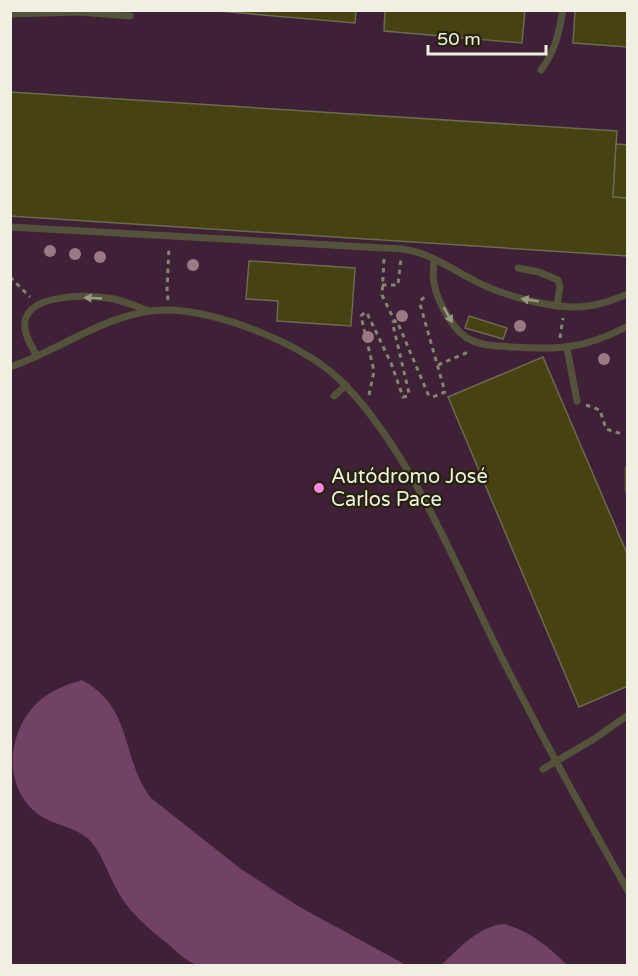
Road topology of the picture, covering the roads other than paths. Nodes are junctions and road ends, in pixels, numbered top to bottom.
1 (563, 10) edge
2 (10, 14) edge
3 (130, 16) dead end
4 (541, 69) dead end
5 (10, 227) edge
6 (434, 260) junction
7 (518, 268) dead end
8 (627, 294) edge
9 (561, 306) junction
10 (149, 311) junction
11 (627, 326) edge
12 (563, 348) junction
13 (37, 356) junction
14 (10, 366) edge
15 (346, 385) junction
16 (334, 396) dead end
17 (577, 401) road end
18 (627, 469) edge
19 (627, 490) edge
20 (627, 715) edge
21 (556, 762) junction
22 (543, 769) dead end
23 (627, 891) edge

1 - 4 lane
2 - 3 lane
5 - 6 lane
9 -> 6 lane
6 -> 12 lane
7 - 9 lane
8 - 9 lane
10 - 13 lane
10 -> 13 lane
10 - 15 lane
11 - 12 lane
12 - 17 lane
13 - 14 lane
15 - 16 lane
15 - 21 lane
18 - 19 lane
20 - 21 lane
21 - 22 lane
21 - 23 lane

